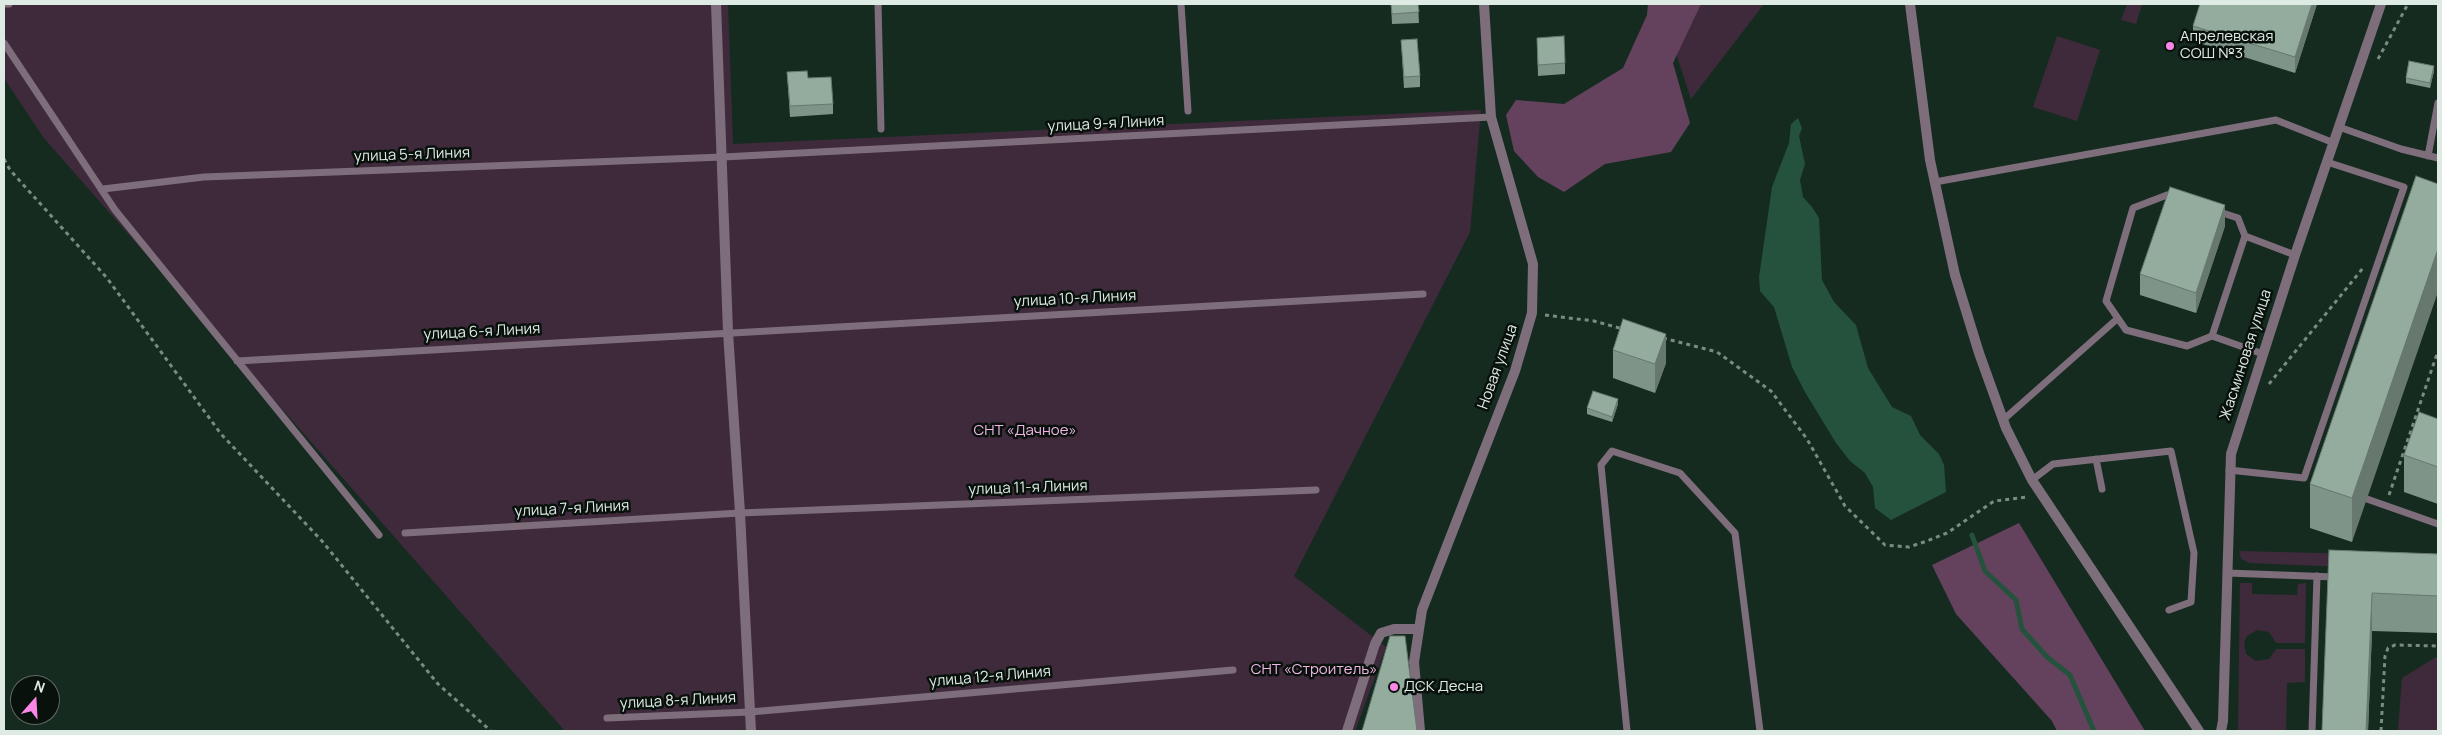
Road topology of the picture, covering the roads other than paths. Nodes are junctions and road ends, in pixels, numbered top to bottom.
1 (4, 4) edge
2 (9, 4) edge
3 (716, 4) edge
4 (878, 4) edge
5 (1181, 4) edge
6 (1484, 4) edge
7 (1910, 4) edge
8 (2381, 4) edge
9 (4, 43) edge
10 (2438, 103) edge
11 (1188, 111) dead end
12 (1491, 117) junction
13 (2339, 127) junction
14 (880, 129) dead end
15 (2334, 143) junction
16 (2428, 156) junction
17 (723, 157) junction
18 (2438, 158) edge
19 (2328, 162) junction
20 (1935, 182) junction
21 (2404, 187) junction
22 (103, 189) junction
23 (2412, 190) edge
24 (2246, 236) junction
25 (2295, 255) junction
26 (1423, 294) dead end
27 (2117, 318) junction
28 (728, 332) junction
29 (2212, 336) junction
30 (2263, 354) junction
31 (237, 360) junction
32 (2003, 420) junction
33 (2096, 459) junction
34 (2229, 470) junction
35 (2032, 480) junction
36 (2102, 489) dead end
37 (1316, 490) dead end
38 (2367, 499) dead end
39 (740, 513) junction
40 (2438, 524) edge
41 (405, 533) dead end
42 (379, 535) dead end
43 (2227, 573) junction
44 (2317, 576) junction
45 (2345, 577) edge
46 (2169, 610) dead end
47 (1419, 629) junction
48 (1233, 670) dead end
49 (750, 712) junction
50 (607, 718) dead end
51 (751, 731) edge
52 (1347, 731) edge
53 (1420, 731) edge
54 (1627, 731) edge
55 (1760, 731) edge
56 (2199, 731) edge
57 (2221, 731) edge
58 (2312, 731) edge

1 - 2 lane
3 - 17 street
4 - 14 lane
5 - 11 lane
6 - 12 street, Новая улица
7 - 20 street
8 - 13 street, Жасминовая улица
9 - 22 lane
10 - 16 lane
12 - 17 lane, улица 9-я Линия
12 - 47 street, Новая улица
13 - 15 street, Жасминовая улица
13 - 16 lane
15 - 19 street, Жасминовая улица
15 - 20 lane
16 - 18 lane
17 - 22 lane, улица 5-я Линия
17 - 28 street
19 - 21 lane
19 - 25 street, Жасминовая улица
20 - 32 street
21 - 23 lane
21 - 34 lane
22 - 31 lane
24 - 25 lane
24 - 27 lane
24 - 29 lane
25 - 30 street, Жасминовая улица
26 - 28 lane, улица 10-я Линия
27 - 29 lane
27 - 32 lane
28 - 31 lane, улица 6-я Линия
28 - 39 street
29 - 30 lane
30 - 34 street, Жасминовая улица
31 - 42 lane
32 - 35 street
33 - 35 lane
33 - 36 lane
33 - 46 lane
34 - 43 street, Жасминовая улица
35 - 56 street
37 - 39 lane, улица 11-я Линия
38 - 40 lane
39 - 41 lane, улица 7-я Линия
39 - 49 street
43 - 44 lane
43 - 57 street, Жасминовая улица
44 - 45 lane
44 - 58 lane
47 - 52 street
47 - 53 street, Новая улица
48 - 49 lane, улица 12-я Линия
49 - 50 lane, улица 8-я Линия
49 - 51 street
54 - 55 lane

